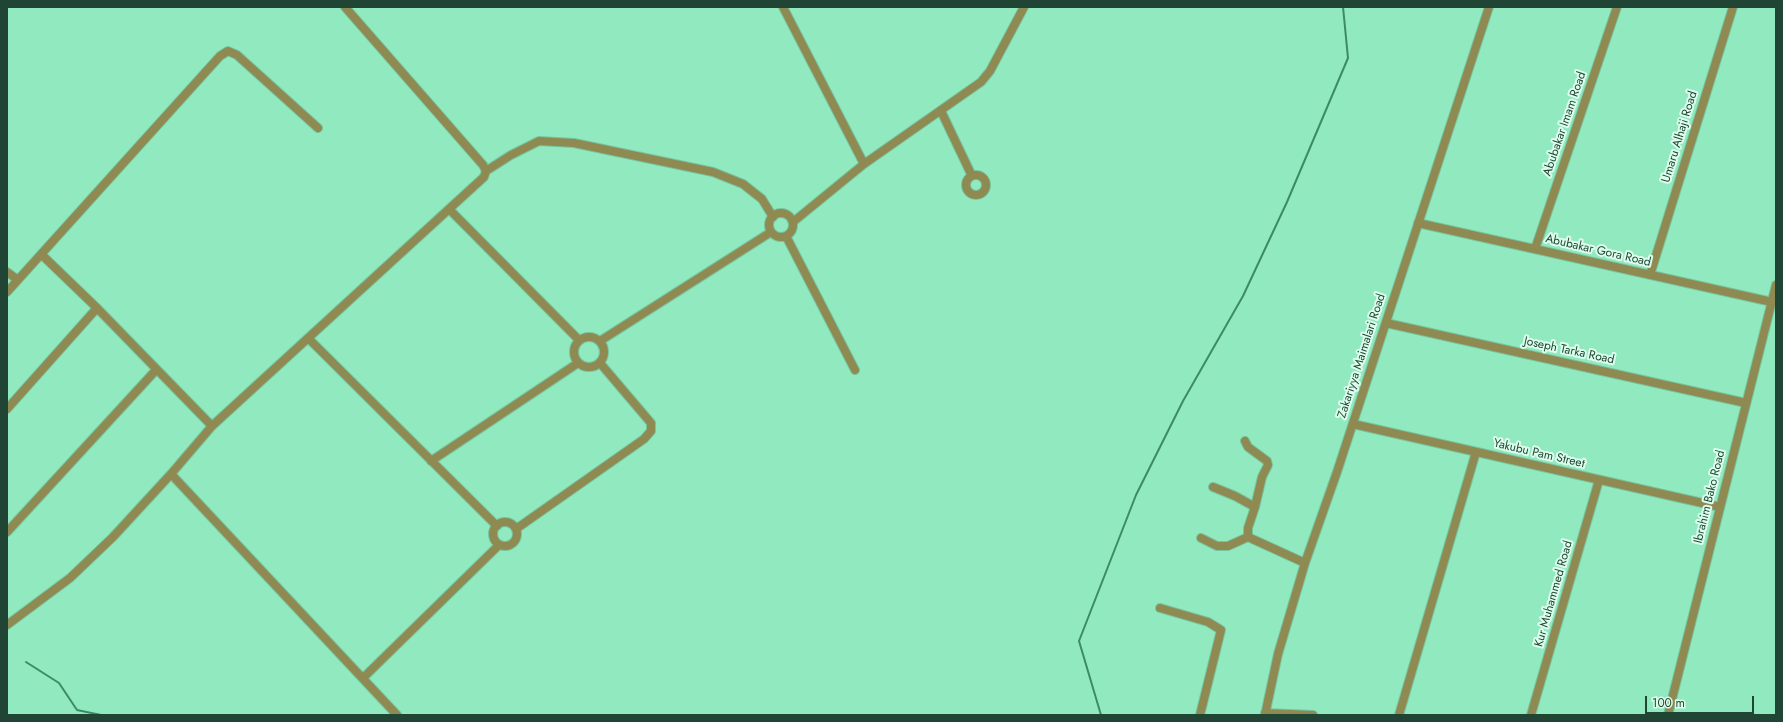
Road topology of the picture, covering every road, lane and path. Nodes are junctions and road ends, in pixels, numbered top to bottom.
1 (345, 7) edge
2 (783, 7) edge
3 (1024, 7) edge
4 (1489, 7) edge
5 (1617, 7) edge
6 (1733, 7) edge
7 (941, 111) junction
8 (318, 128) dead end
9 (864, 164) junction
10 (486, 171) junction
11 (972, 176) dead end
12 (449, 209) junction
13 (773, 217) junction
14 (793, 222) junction
15 (1418, 222) junction
16 (772, 232) junction
17 (786, 236) junction
18 (1535, 249) junction
19 (42, 254) junction
20 (7, 272) edge
21 (1650, 275) junction
22 (18, 280) junction
23 (1776, 285) edge
24 (7, 292) edge
25 (1772, 302) junction
26 (97, 308) junction
27 (1386, 323) junction
28 (309, 338) junction
29 (579, 340) junction
30 (600, 341) junction
31 (600, 363) junction
32 (578, 364) junction
33 (156, 370) junction
34 (855, 370) dead end
35 (1746, 403) junction
36 (7, 409) edge
37 (1352, 424) junction
38 (212, 426) junction
39 (1245, 441) dead end
40 (1476, 452) junction
41 (431, 461) junction
42 (171, 474) junction
43 (1599, 480) junction
44 (1213, 487) dead end
45 (1255, 507) junction
46 (1720, 507) junction
47 (497, 526) junction
48 (516, 529) junction
49 (7, 532) edge
50 (1248, 537) junction
51 (1201, 538) dead end
52 (499, 545) junction
53 (1305, 563) junction
54 (1160, 608) dead end
55 (7, 625) edge
56 (363, 678) junction
57 (1265, 714) edge
58 (397, 715) edge
59 (1200, 715) edge
60 (1313, 715) edge
61 (1399, 715) edge
62 (1531, 715) edge
63 (1668, 715) edge

1 - 10 street
2 - 9 street
3 - 7 street
4 - 15 street, Zakariyya Maimalari Road
5 - 18 street, Abubakar Imam Road
6 - 21 street, Umaru Alhaji Road
7 - 9 street
7 - 11 street
8 - 19 street
9 - 14 street
10 - 12 street
10 - 13 street
12 - 28 street
12 - 29 street
13 - 14 street
13 - 16 street
14 - 17 street
15 - 18 street, Abubakar Gora Road
15 - 27 street, Zakariyya Maimalari Road
16 - 17 street
16 - 30 street
17 - 34 street
18 - 21 street, Abubakar Gora Road
19 - 22 street
19 - 26 street
20 - 22 street
21 - 25 street, Abubakar Gora Road
22 - 24 street
23 - 25 street, Ibrahim Bako Road
25 - 35 street, Ibrahim Bako Road
26 - 33 street
26 - 36 street
27 - 35 street, Joseph Tarka Road
27 - 37 street, Zakariyya Maimalari Road
28 - 38 street
28 - 41 street
29 - 30 street
29 - 32 street
30 - 31 street
31 - 32 street
31 - 48 street
32 - 41 street
33 - 38 street
33 - 49 street
35 - 46 street, Ibrahim Bako Road
37 - 40 street, Yakubu Pam Street
37 - 53 street, Zakariyya Maimalari Road
38 - 42 street
39 - 45 street
40 - 43 street, Yakubu Pam Street
40 - 61 street
41 - 47 street
42 - 55 street
42 - 56 street
43 - 46 street, Yakubu Pam Street
43 - 62 street, Kur Muhammed Road
44 - 45 street
45 - 50 street
46 - 63 street, Ibrahim Bako Road
47 - 48 street
47 - 52 street
48 - 52 street
50 - 51 street
50 - 53 street
52 - 56 street
53 - 57 street, Zakariyya Maimalari Road
54 - 59 street
56 - 58 street
57 - 60 street

